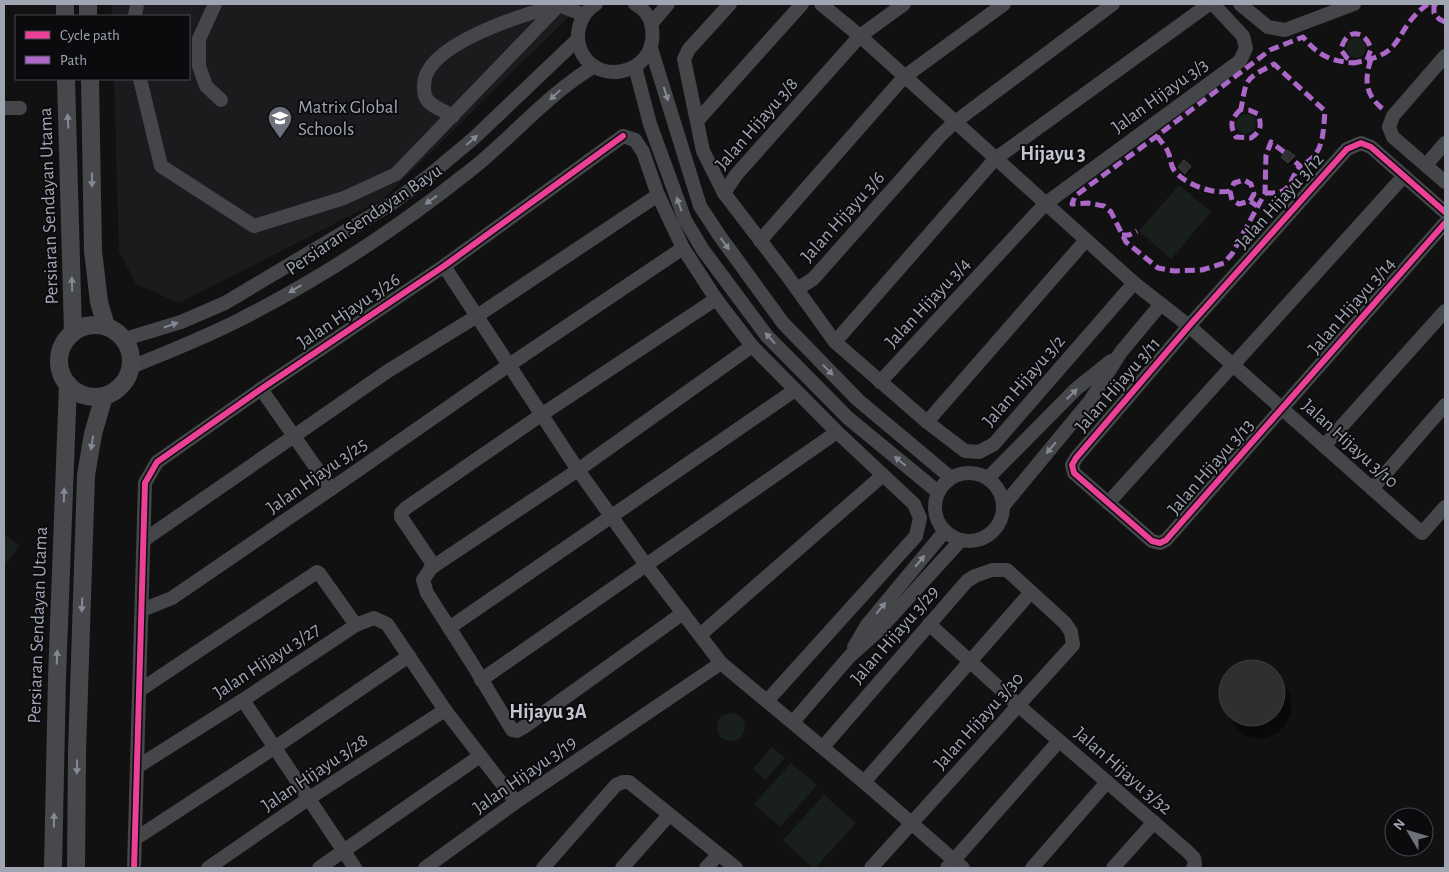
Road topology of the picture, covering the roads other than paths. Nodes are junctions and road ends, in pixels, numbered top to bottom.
1 (215, 4) edge
2 (596, 4) edge
3 (635, 4) edge
4 (668, 4) edge
5 (730, 4) edge
6 (802, 4) edge
7 (821, 4) edge
8 (904, 4) edge
9 (1004, 4) edge
10 (1113, 4) edge
11 (1211, 4) edge
12 (1240, 4) edge
13 (1354, 4) edge
14 (559, 5) edge
15 (584, 15) junction
16 (651, 24) junction
17 (860, 36) junction
18 (578, 39) junction
19 (651, 48) junction
20 (1445, 56) edge
21 (594, 66) junction
22 (635, 67) junction
23 (904, 77) junction
24 (66, 80) edge
25 (90, 80) edge
26 (140, 80) edge
27 (221, 100) dead end
28 (4, 108) edge
29 (20, 108) dead end
30 (453, 116) junction
31 (697, 121) junction
32 (955, 122) junction
33 (1445, 143) edge
34 (995, 159) junction
35 (1426, 165) junction
36 (1404, 176) junction
37 (1445, 182) edge
38 (724, 193) junction
39 (658, 195) junction
40 (1045, 204) junction
41 (1445, 212) edge
42 (1445, 222) edge
43 (1086, 240) junction
44 (760, 241) junction
45 (683, 248) junction
46 (444, 266) junction
47 (1134, 283) junction
48 (797, 289) junction
49 (716, 299) junction
50 (1161, 304) junction
51 (1445, 311) edge
52 (476, 316) junction
53 (106, 326) junction
54 (1189, 326) junction
55 (73, 332) junction
56 (125, 339) junction
57 (835, 342) junction
58 (752, 346) junction
59 (1121, 352) junction
60 (508, 365) junction
61 (1233, 365) junction
62 (131, 367) junction
63 (880, 382) junction
64 (68, 384) junction
65 (261, 389) junction
66 (795, 390) junction
67 (104, 396) junction
68 (1445, 405) edge
69 (1282, 409) junction
70 (541, 415) junction
71 (927, 422) junction
72 (837, 432) junction
73 (295, 436) junction
74 (1324, 446) junction
75 (578, 470) junction
76 (883, 475) junction
77 (950, 477) junction
78 (988, 478) junction
79 (331, 489) junction
80 (1372, 489) junction
81 (938, 492) junction
82 (1108, 503) junction
83 (1004, 504) junction
84 (1445, 507) edge
85 (611, 516) junction
86 (945, 531) junction
87 (144, 540) junction
88 (961, 540) junction
89 (646, 565) junction
90 (434, 566) junction
91 (1031, 592) junction
92 (142, 610) junction
93 (683, 613) junction
94 (929, 624) junction
95 (356, 625) junction
96 (450, 628) junction
97 (700, 635) junction
98 (408, 656) junction
99 (849, 657) junction
100 (970, 662) junction
101 (721, 663) junction
102 (481, 680) junction
103 (140, 690) junction
104 (243, 700) junction
105 (767, 701) junction
106 (1018, 706) junction
107 (445, 710) junction
108 (793, 722) junction
109 (1059, 741) junction
110 (823, 747) junction
111 (274, 748) junction
112 (480, 756) junction
113 (137, 767) junction
114 (864, 782) junction
115 (1107, 782) junction
116 (308, 799) junction
117 (516, 802) junction
118 (669, 815) junction
119 (1154, 822) junction
120 (912, 823) junction
121 (135, 839) junction
122 (344, 852) junction
123 (718, 855) junction
124 (954, 866) edge
125 (1194, 867) edge
126 (53, 868) edge
127 (76, 868) edge
128 (134, 868) edge
129 (208, 868) edge
130 (319, 868) edge
131 (354, 868) edge
132 (425, 868) edge
133 (543, 868) edge
134 (622, 868) edge
135 (706, 868) edge
136 (736, 868) edge
137 (871, 868) edge
138 (1032, 868) edge
139 (1113, 868) edge

1 - 27 street
2 - 15 street
3 - 16 street
4 - 16 street
5 - 31 street
6 - 31 street
7 - 17 street, Jalan Hijayu 3/10
8 - 17 street, Jalan Hijayu 3/8
9 - 23 street
10 - 32 street, Jalan Hijayu 3/6
11 - 34 street
11 - 40 street, Jalan Hijayu 3/3
12 - 13 street
14 - 15 street
14 - 30 street
14 - 30 street
15 - 18 street
16 - 19 street
17 - 23 street, Jalan Hijayu 3/10
17 - 38 street, Jalan Hijayu 3/8
18 - 21 street
56 -> 18 street, Persiaran Sendayan Bayu
19 - 22 street
19 -> 77 street
20 - 35 street
21 - 22 street
21 -> 62 street, Persiaran Sendayan Bayu
81 -> 22 street
23 - 32 street, Jalan Hijayu 3/10
23 - 44 street
55 -> 24 main road, Persiaran Sendayan Utama
25 -> 53 main road
26 - 30 street
28 - 29 street
31 - 38 street
32 - 34 street, Jalan Hijayu 3/10
32 - 48 street, Jalan Hijayu 3/6
33 - 35 street
34 - 40 street, Jalan Hijayu 3/10
34 - 57 street
35 - 37 street
36 - 41 street, Jalan Hijayu 3/12
36 - 54 street, Jalan Hijayu 3/12
36 - 61 street
38 - 44 street, Jalan Hijayu 3/8
39 - 45 street
39 - 46 street, Jalan Hjayu 3/26
39 - 52 street
40 - 43 street, Jalan Hijayu 3/10
40 - 63 street, Jalan Hijayu 3/4
42 - 69 street, Jalan Hijayu 3/14
43 - 47 street, Jalan Hijayu 3/10
43 - 71 street
44 - 48 street, Jalan Hijayu 3/6
45 - 49 street
45 - 60 street, Jalan Hjayu 3/25
46 - 52 street
46 - 65 street, Jalan Hjayu 3/26
47 - 50 street, Jalan Hijayu 3/10
47 - 71 street, Jalan Hijayu 3/2
48 - 57 street
49 - 58 street
49 - 70 street
50 - 54 street, Jalan Hijayu 3/10
50 - 59 street
51 - 74 street
52 - 60 street
52 - 73 street
53 - 55 main road
53 - 56 main road
54 - 61 street, Jalan Hijayu 3/10
54 - 82 street, Jalan Hijayu 3/11
55 - 64 main road
56 - 62 main road
57 - 63 street
58 - 66 street
58 - 75 street
78 -> 59 street
59 -> 83 street
60 - 70 street
60 - 79 street, Jalan Hjayu 3/25
61 - 69 street, Jalan Hijayu 3/10
61 - 82 street
62 - 67 main road
63 - 71 street
64 - 67 main road
126 -> 64 main road, Persiaran Sendayan Utama
65 - 73 street
65 - 87 street, Jalan Hjayu 3/26
66 - 72 street
66 - 85 street
67 -> 127 main road
68 - 80 street
69 - 74 street, Jalan Hijayu 3/10
69 - 82 street, Jalan Hijayu 3/13
70 - 75 street
70 - 90 street
72 - 76 street
72 - 89 street
73 - 79 street
73 - 87 street
74 - 80 street, Jalan Hijayu 3/10
75 - 85 street
75 - 90 street
76 - 97 street
76 - 105 street
77 - 78 street
77 - 81 street
78 - 83 street
79 - 92 street, Jalan Hjayu 3/25
80 - 84 street, Jalan Hijayu 3/10
81 - 86 street
83 - 88 street
85 - 89 street
85 - 96 street
86 - 88 street
99 -> 86 street
87 - 92 street, Jalan Hjayu 3/26
88 - 99 street
89 - 93 street
89 - 102 street
90 - 96 street
91 - 94 street, Jalan Hijayu 3/29
91 - 100 street
91 - 106 street, Jalan Hijayu 3/30
92 - 103 street, Jalan Hjayu 3/26
93 - 97 street
93 - 102 street
94 - 100 street, Jalan Hijayu 3/32
94 - 110 street, Jalan Hijayu 3/29
95 - 98 street, Jalan Hijayu 3/27
95 - 103 street
95 - 104 street, Jalan Hijayu 3/27
96 - 102 street
97 - 101 street
98 - 107 street, Jalan Hijayu 3/27
98 - 111 street
99 - 108 street
100 - 106 street, Jalan Hijayu 3/32
100 - 114 street
101 - 105 street
101 - 117 street, Jalan Hijayu 3/19
103 - 113 street, Jalan Hjayu 3/26
104 - 111 street
104 - 113 street, Jalan Hijayu 3/27
105 - 108 street
106 - 109 street, Jalan Hijayu 3/32
106 - 120 street, Jalan Hijayu 3/30
107 - 112 street, Jalan Hijayu 3/27
107 - 116 street, Jalan Hijayu 3/28
108 - 110 street
109 - 115 street, Jalan Hijayu 3/32
109 - 124 street
110 - 114 street
111 - 116 street
111 - 121 street
112 - 117 street, Jalan Hijayu 3/27
112 - 122 street
113 - 121 street, Jalan Hjayu 3/26
114 - 120 street
115 - 119 street, Jalan Hijayu 3/32
115 - 138 street
116 - 122 street
116 - 129 street, Jalan Hijayu 3/28
117 - 132 street, Jalan Hijayu 3/19
118 - 123 street
118 - 133 street
118 - 134 street
119 - 125 street, Jalan Hijayu 3/32
119 - 139 street
120 - 124 street
120 - 137 street, Jalan Hijayu 3/30
121 - 128 street, Jalan Hjayu 3/26
122 - 130 street
122 - 131 street
123 - 135 street
123 - 136 street

